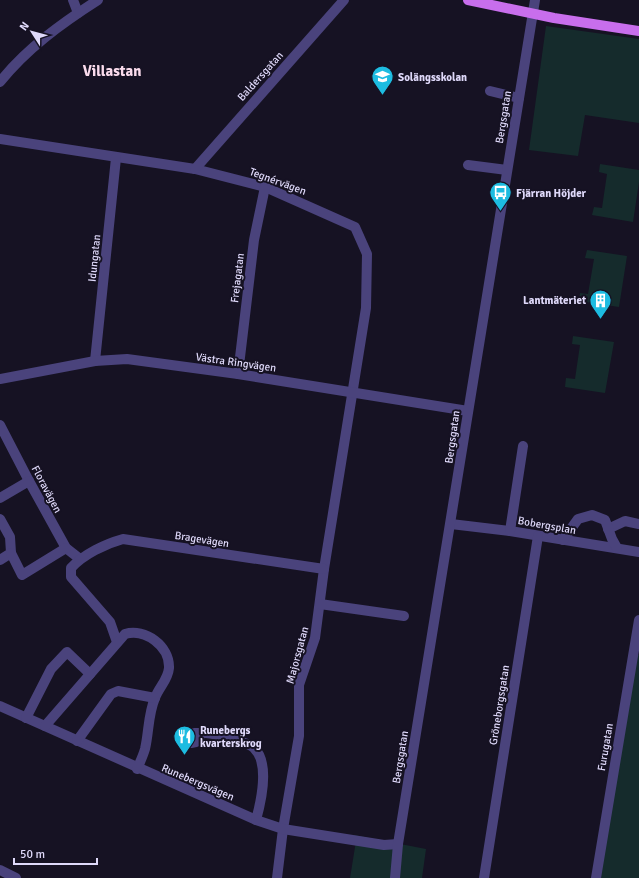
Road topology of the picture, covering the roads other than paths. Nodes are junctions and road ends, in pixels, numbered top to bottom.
1 (73, 0) edge
2 (98, 0) edge
3 (344, 0) edge
4 (468, 0) edge
5 (534, 0) edge
6 (78, 13) junction
7 (532, 14) junction
8 (639, 31) edge
9 (0, 82) edge
10 (490, 91) dead end
11 (519, 98) junction
12 (0, 139) edge
13 (116, 158) junction
14 (468, 165) dead end
15 (194, 169) junction
16 (507, 170) junction
17 (265, 186) junction
18 (95, 361) junction
19 (238, 374) junction
20 (0, 379) edge
21 (354, 392) junction
22 (468, 411) junction
23 (0, 425) edge
24 (523, 446) dead end
25 (28, 482) junction
26 (0, 498) edge
27 (0, 519) edge
28 (451, 524) junction
29 (639, 524) edge
30 (608, 529) junction
31 (510, 531) junction
32 (538, 536) junction
33 (563, 540) junction
34 (66, 548) junction
35 (618, 548) junction
36 (639, 552) edge
37 (11, 553) junction
38 (80, 559) junction
39 (0, 560) edge
40 (324, 569) junction
41 (320, 604) junction
42 (404, 616) dead end
43 (639, 620) edge
44 (117, 642) junction
45 (90, 674) junction
46 (155, 698) junction
47 (0, 706) edge
48 (26, 718) junction
49 (45, 726) junction
50 (203, 731) dead end
51 (77, 741) junction
52 (137, 769) junction
53 (256, 820) junction
54 (283, 829) junction
55 (398, 844) junction
56 (0, 870) edge
57 (16, 878) edge
58 (277, 878) edge
59 (395, 878) edge
60 (484, 878) edge
61 (596, 878) edge

1 - 6 street
2 - 6 street
3 - 15 street, Baldersgatan
4 - 7 main road
5 - 7 street, Bergsgatan
6 - 9 street
7 - 8 main road
7 - 11 street, Bergsgatan
10 - 11 street
11 - 16 street, Bergsgatan
12 - 13 street, Tegnérvägen
13 - 15 street, Tegnérvägen
13 - 18 street, Idungatan
14 - 16 street
15 - 17 street, Tegnérvägen
16 - 22 street, Bergsgatan
17 - 19 street, Frejagatan
17 - 21 street, Tegnérvägen
18 - 19 street, Västra Ringvägen
18 - 20 street, Västra Ringvägen
19 - 21 street, Västra Ringvägen
21 - 22 street, Västra Ringvägen
21 - 40 street, Majorsgatan
22 - 28 street, Bergsgatan
23 - 25 street, Floravägen
24 - 31 street
25 - 26 street
25 - 34 street, Floravägen
27 - 37 street
28 - 31 street, Bobergsplan
28 - 55 street, Bergsgatan
29 - 30 street
30 - 33 street
30 - 35 street
31 - 32 street, Bobergsplan
32 - 33 street, Bobergsplan
32 - 60 street, Gröneborgsgatan
33 - 35 street, Bobergsplan
34 - 37 street
34 - 38 street, Floravägen
35 - 36 street, Bobergsplan
37 - 39 street
38 - 40 street, Bragevägen
38 - 44 street
40 - 41 street, Majorsgatan
41 - 42 street
41 - 54 street, Majorsgatan
43 - 61 street, Furugatan
44 - 45 street
44 - 46 street
45 - 48 street
45 - 49 street
46 - 51 street
46 - 52 street
47 - 48 street, Runebergsvägen
48 - 49 street, Runebergsvägen
49 - 51 street, Runebergsvägen
50 - 53 street
51 - 52 street, Runebergsvägen
52 - 53 street, Runebergsvägen
53 - 54 street, Runebergsvägen
54 - 55 street, Runebergsvägen
54 - 58 street, Majorsgatan
55 - 59 street, Bergsgatan
56 - 57 street

